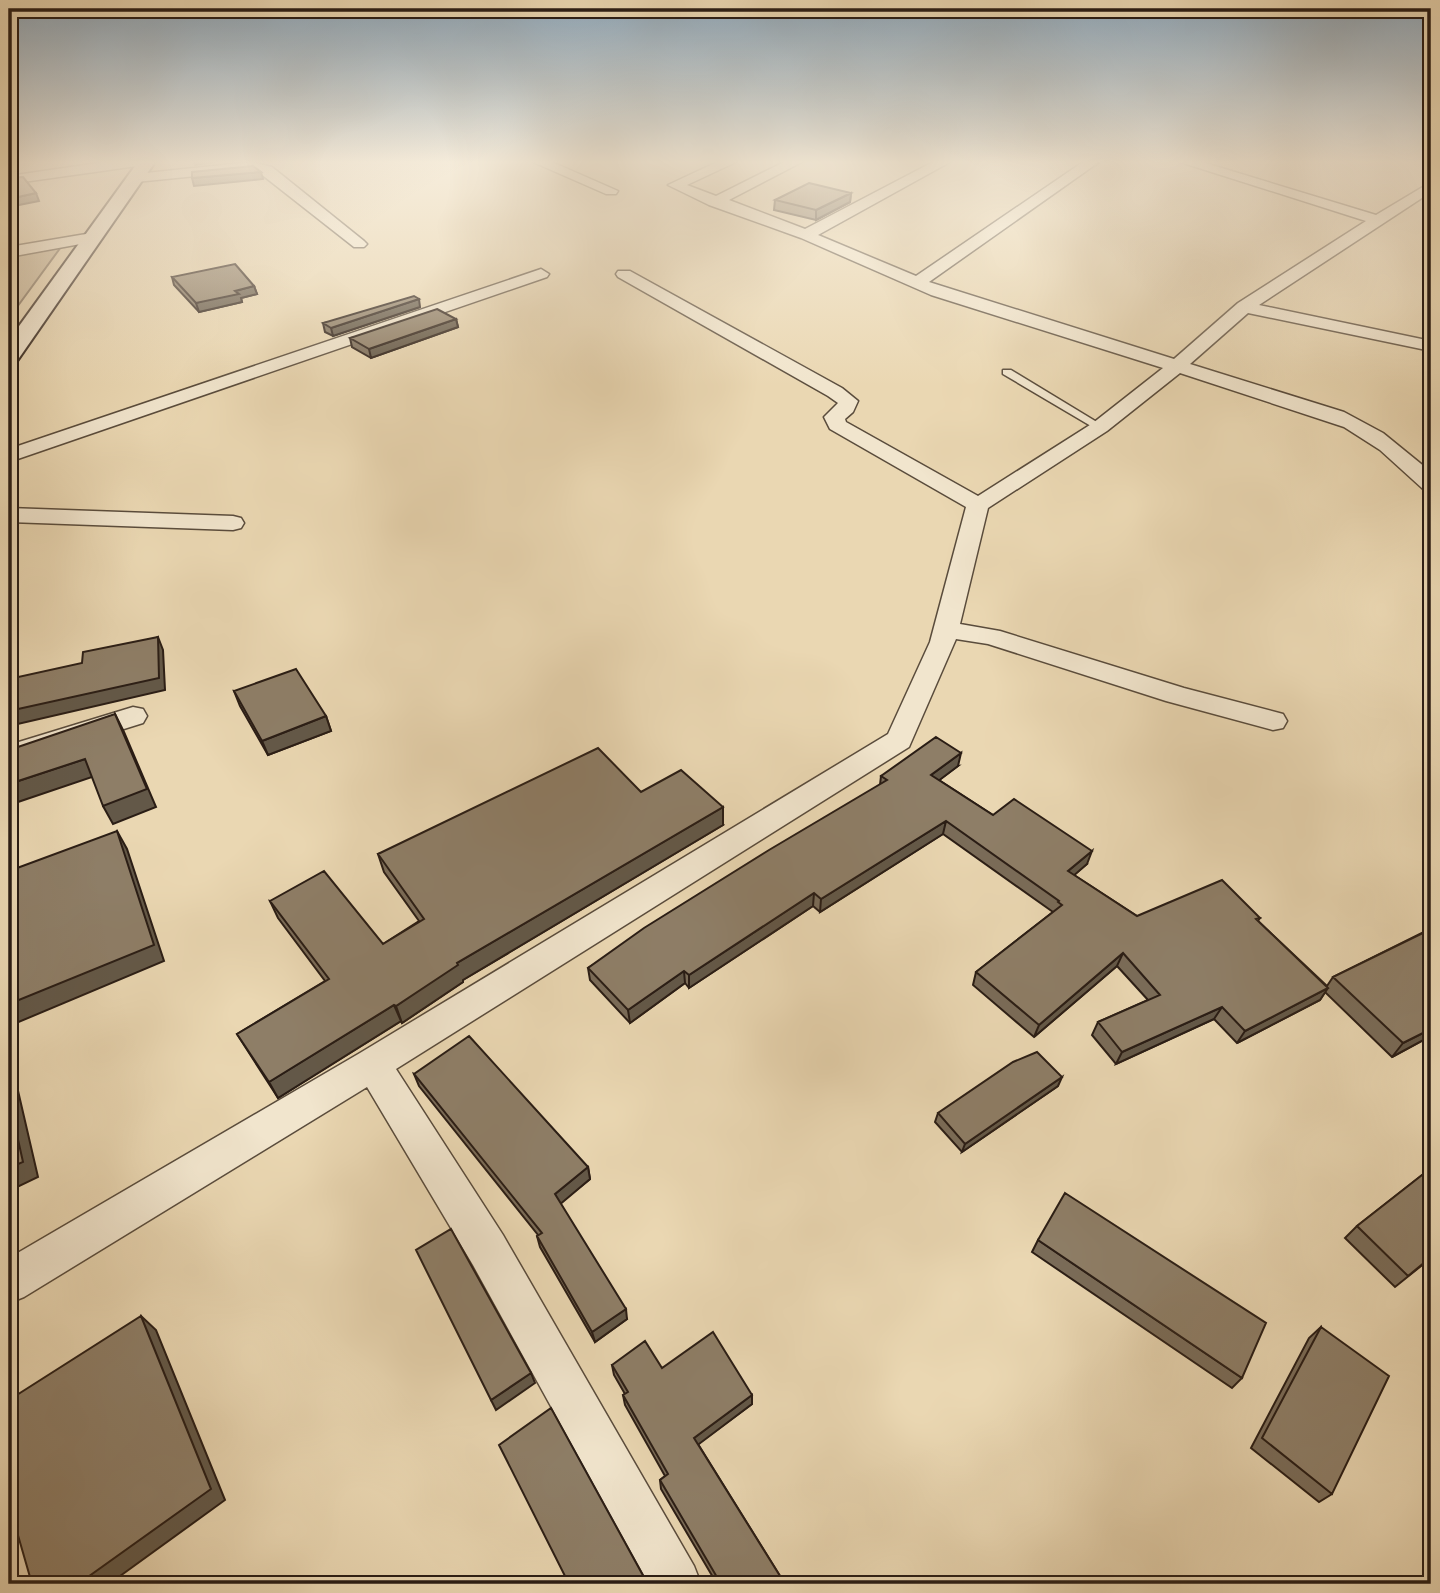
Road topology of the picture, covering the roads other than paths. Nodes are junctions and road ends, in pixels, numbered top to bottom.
1 (349, 236) edge
2 (809, 236) edge
3 (984, 236) edge
4 (1353, 236) edge
5 (92, 238) joint
6 (359, 244) dead end
7 (9, 252) edge
8 (541, 274) dead end
9 (624, 274) dead end
10 (916, 283) junction
11 (1244, 307) junction
12 (1431, 346) edge
13 (9, 356) edge
14 (1179, 365) junction
15 (1007, 372) dead end
16 (1100, 427) junction
17 (9, 456) edge
18 (1431, 484) edge
19 (978, 505) junction
20 (9, 515) edge
21 (233, 523) dead end
22 (946, 630) junction
23 (133, 716) dead end
24 (1273, 720) dead end
25 (9, 755) edge
26 (373, 1064) junction
27 (9, 1282) edge
28 (676, 1584) edge

1 - 6 street
2 - 10 street
3 - 10 street
4 - 11 street
5 - 7 street
5 - 13 street
8 - 17 street
9 - 19 street
10 - 14 street
11 - 12 street
11 - 14 street
14 - 16 street
14 - 18 street
15 - 16 lane
16 - 19 street
19 - 22 street
20 - 21 street
22 - 24 street
22 - 26 street
23 - 25 street
26 - 27 street
26 - 28 street

